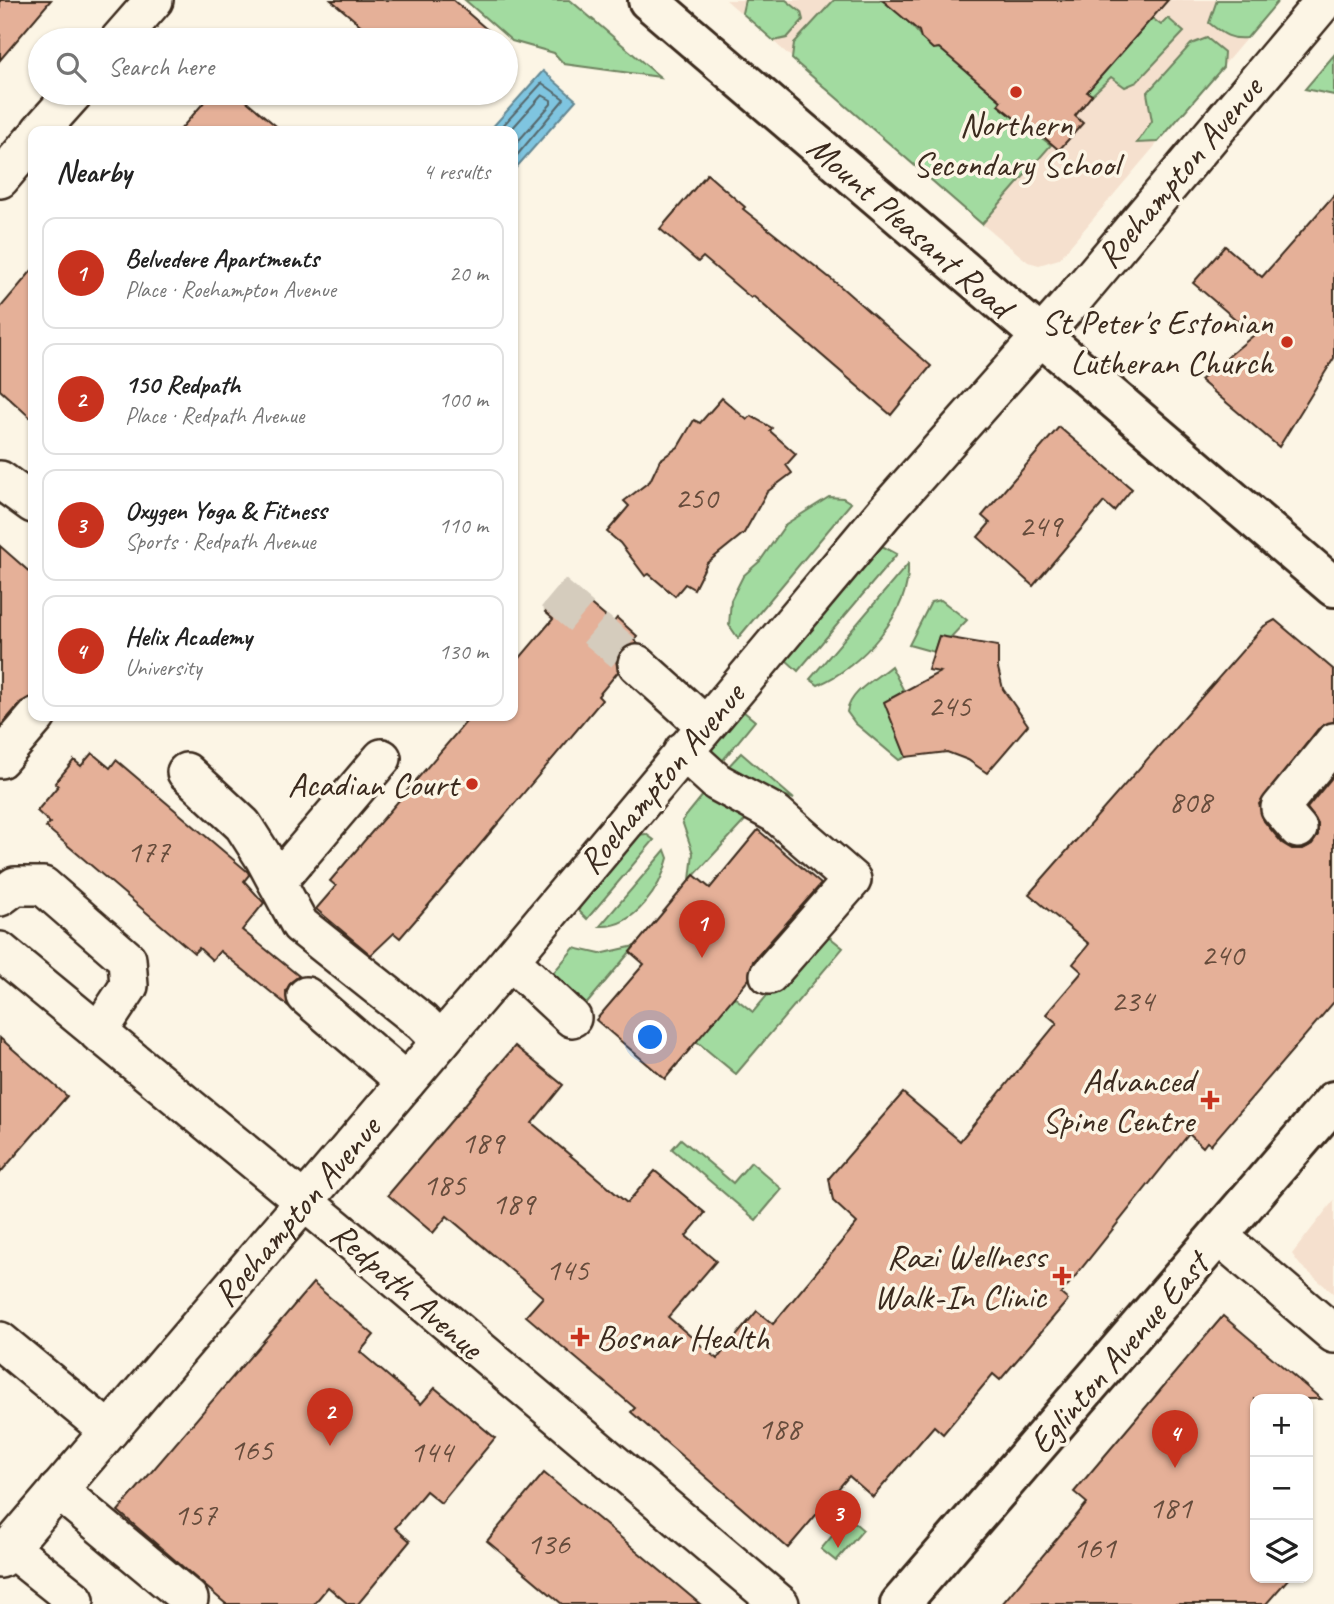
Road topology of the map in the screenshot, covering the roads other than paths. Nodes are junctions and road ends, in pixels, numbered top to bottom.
1 (154, 0) edge
2 (648, 0) edge
3 (1325, 0) edge
4 (130, 28) edge
5 (64, 105) edge
6 (46, 126) edge
7 (28, 147) edge
8 (0, 179) edge
9 (1040, 337) junction
10 (0, 480) edge
11 (28, 500) edge
12 (1333, 583) edge
13 (637, 664) tunnel mouth
14 (33, 721) edge
15 (694, 738) junction
16 (1334, 742) edge
17 (382, 758) dead end
18 (0, 759) edge
19 (186, 772) dead end
20 (1298, 830) dead end
21 (277, 882) junction
22 (0, 897) edge
23 (0, 951) edge
24 (510, 960) junction
25 (769, 975) dead end
26 (306, 996) dead end
27 (572, 1018) dead end
28 (99, 1033) junction
29 (441, 1041) junction
30 (406, 1082) junction
31 (1334, 1101) edge
32 (303, 1201) junction
33 (1219, 1236) junction
34 (1334, 1334) edge
35 (0, 1341) edge
36 (108, 1432) junction
37 (58, 1490) junction
38 (5, 1553) edge
39 (189, 1599) dead end
40 (72, 1604) edge
41 (780, 1604) edge
42 (901, 1604) edge

1 - 4 street
2 - 9 main road, Mount Pleasant Road
3 - 9 street, Roehampton Avenue
5 - 6 street
7 - 8 street
9 - 12 main road, Mount Pleasant Road
9 - 15 street, Roehampton Avenue
10 - 11 street
13 - 15 street
14 - 18 street
15 - 24 street, Roehampton Avenue
15 - 25 street
16 - 20 street
17 - 21 street
19 - 21 street
21 - 29 street
22 - 28 street
23 - 28 street, Redpath Avenue
24 - 27 street
24 - 29 street, Roehampton Avenue
26 - 30 street
28 - 32 street, Redpath Avenue
29 - 30 street, Roehampton Avenue
30 - 32 street, Roehampton Avenue
31 - 33 main road, Eglinton Avenue East
32 - 36 street, Roehampton Avenue
32 - 41 street, Redpath Avenue
33 - 34 street
33 - 42 main road, Eglinton Avenue East
35 - 36 street
36 - 37 street, Roehampton Avenue
37 - 38 street, Roehampton Avenue
37 - 39 street
38 - 40 street

